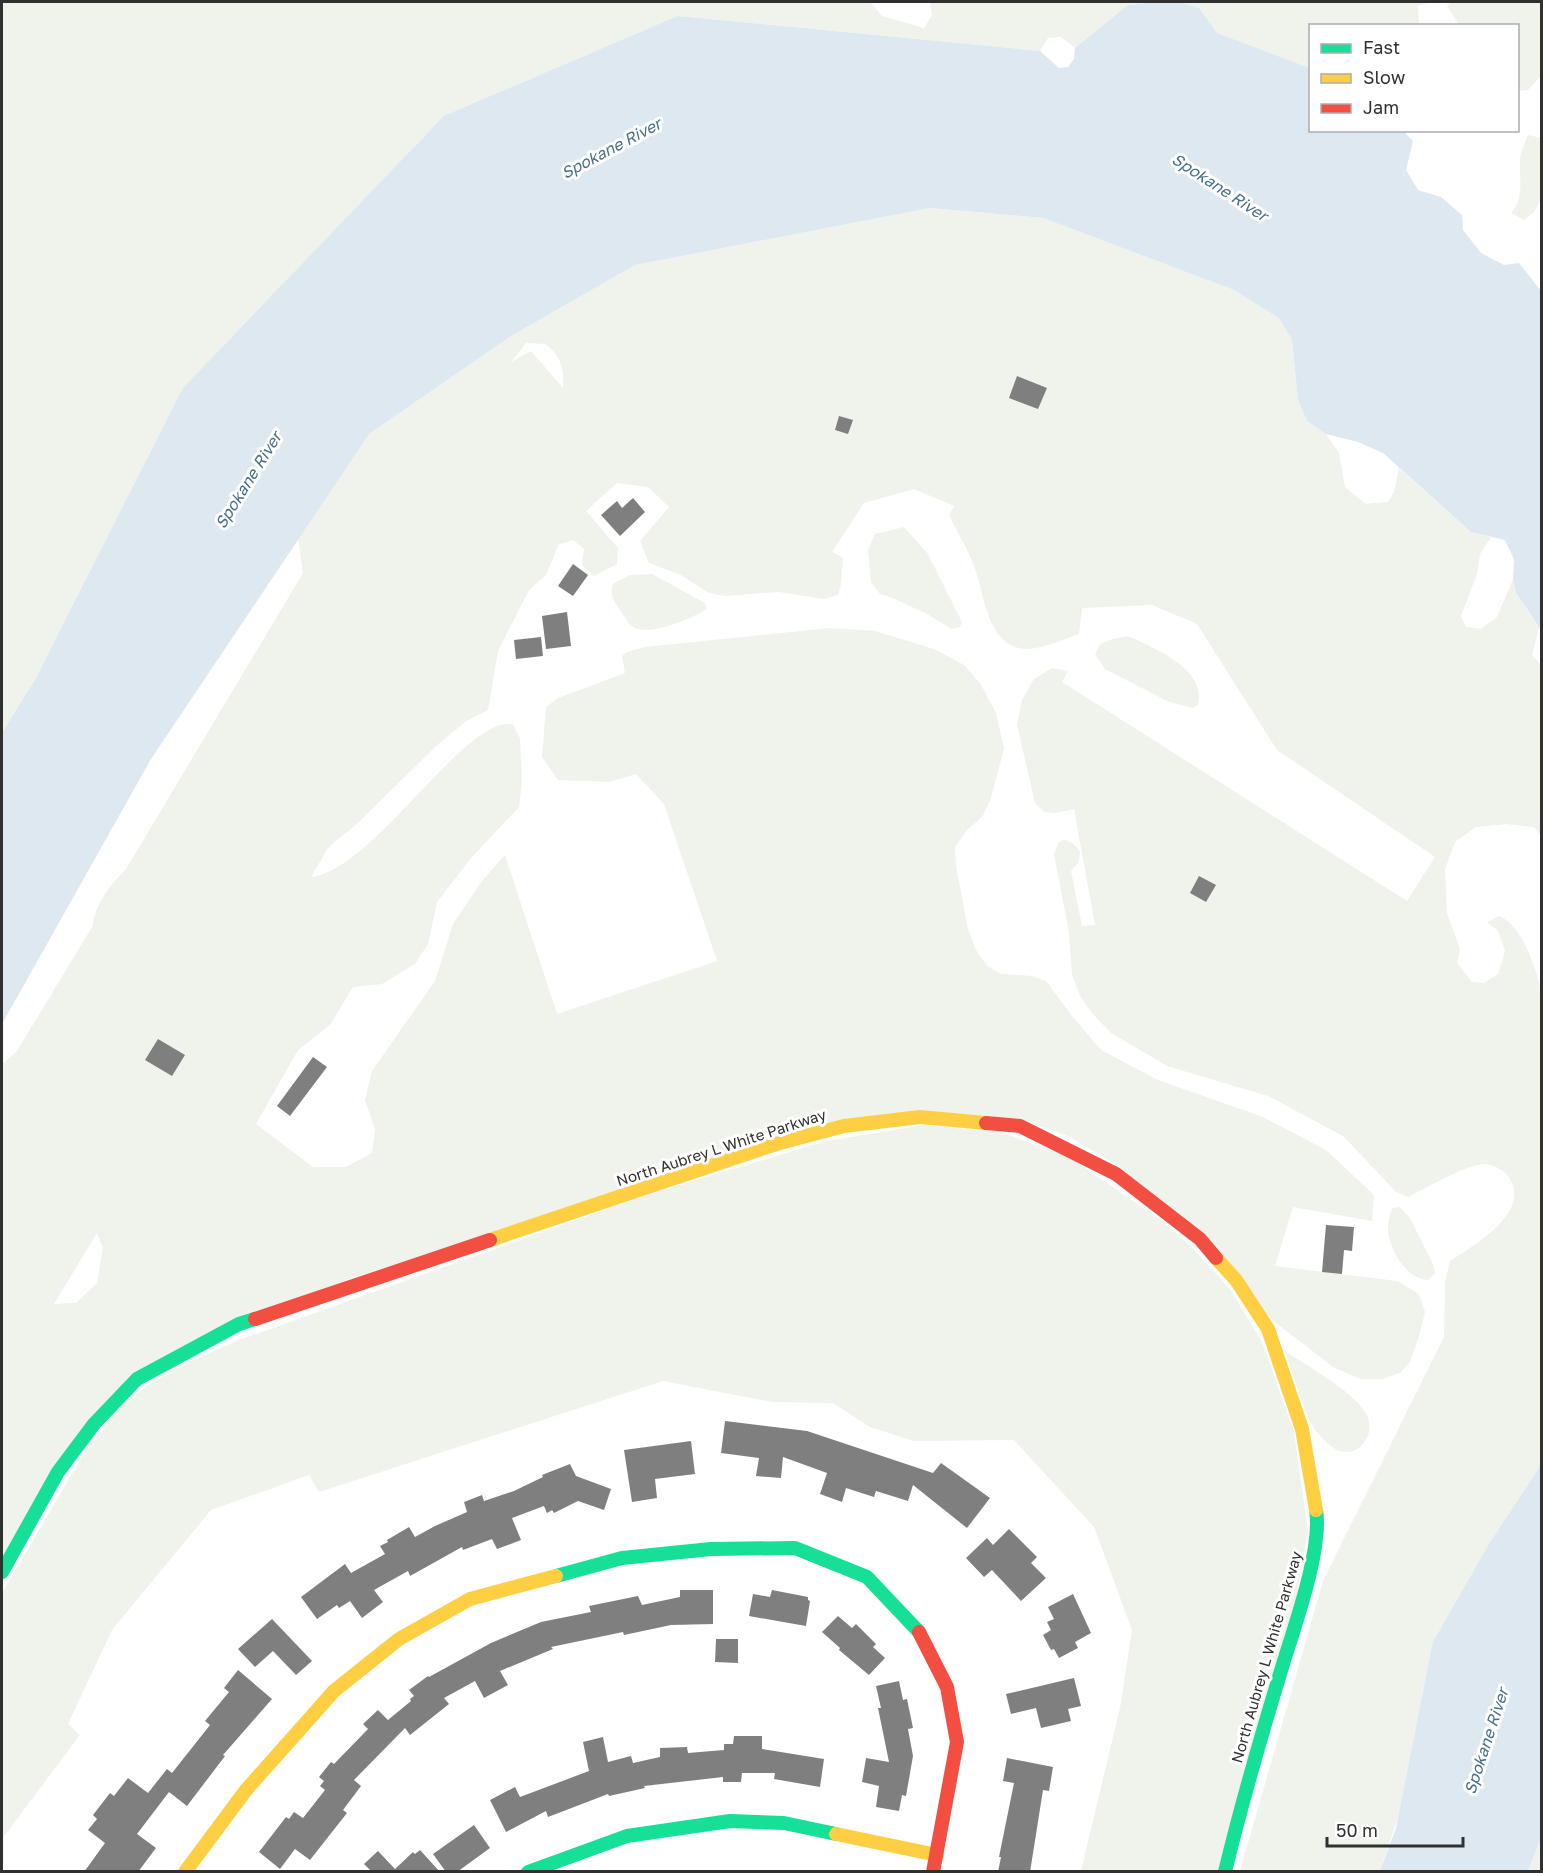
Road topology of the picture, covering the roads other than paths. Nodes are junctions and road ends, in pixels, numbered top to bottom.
1 (2, 1572) edge
2 (937, 1855) junction
3 (185, 1872) edge
4 (528, 1872) edge
5 (933, 1872) edge
6 (1225, 1872) edge

1 - 6 street, North Aubrey L White Parkway
2 - 3 street
2 - 4 street
2 - 5 street

